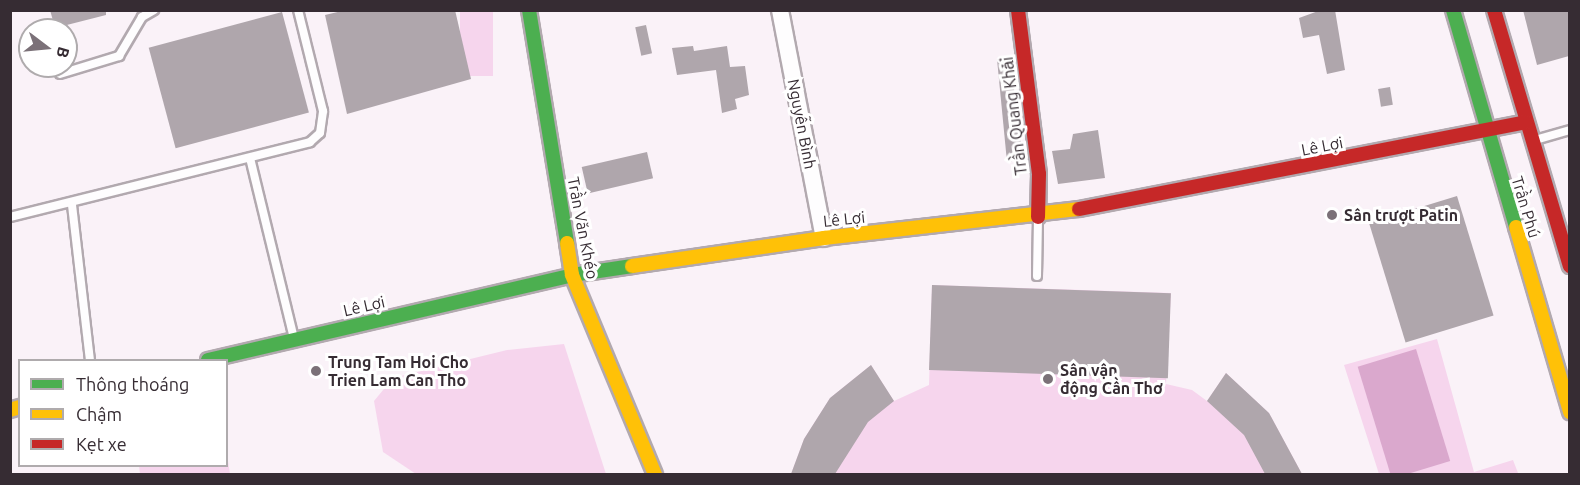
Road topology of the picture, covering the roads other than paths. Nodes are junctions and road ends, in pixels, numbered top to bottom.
1 (154, 10) edge
2 (298, 10) edge
3 (529, 10) edge
4 (780, 10) edge
5 (1018, 10) edge
6 (1453, 10) edge
7 (1494, 10) edge
8 (78, 68) edge
9 (1526, 122) junction
10 (1569, 130) edge
11 (1486, 132) junction
12 (1531, 142) junction
13 (250, 158) junction
14 (72, 205) junction
15 (10, 217) edge
16 (1038, 217) junction
17 (824, 237) junction
18 (1569, 266) edge
19 (572, 275) junction
20 (1037, 276) dead end
21 (294, 340) junction
22 (90, 359) edge
23 (212, 359) edge
24 (1564, 375) edge
25 (1569, 412) edge
26 (655, 474) edge

1 - 8 lane
2 - 13 lane
3 - 19 street, Trần Văn Khéo
4 - 17 street, Nguyễn Bình
5 - 16 street, Trần Quang Khải
6 - 11 street, Trần Phú
7 - 9 street, Trần Phú
9 - 11 street, Lê Lợi
9 - 12 street, Trần Phú
10 - 12 lane
11 - 16 street, Lê Lợi
11 - 24 street, Trần Phú
12 - 18 street, Trần Phú
13 - 14 lane
13 - 21 lane
14 - 15 lane
14 - 22 lane
16 - 17 street, Lê Lợi
16 - 20 lane
17 - 19 street, Lê Lợi
19 - 21 street, Lê Lợi
19 - 26 street, Trần Văn Khéo
21 - 23 street, Lê Lợi
24 - 25 street, Trần Phú

